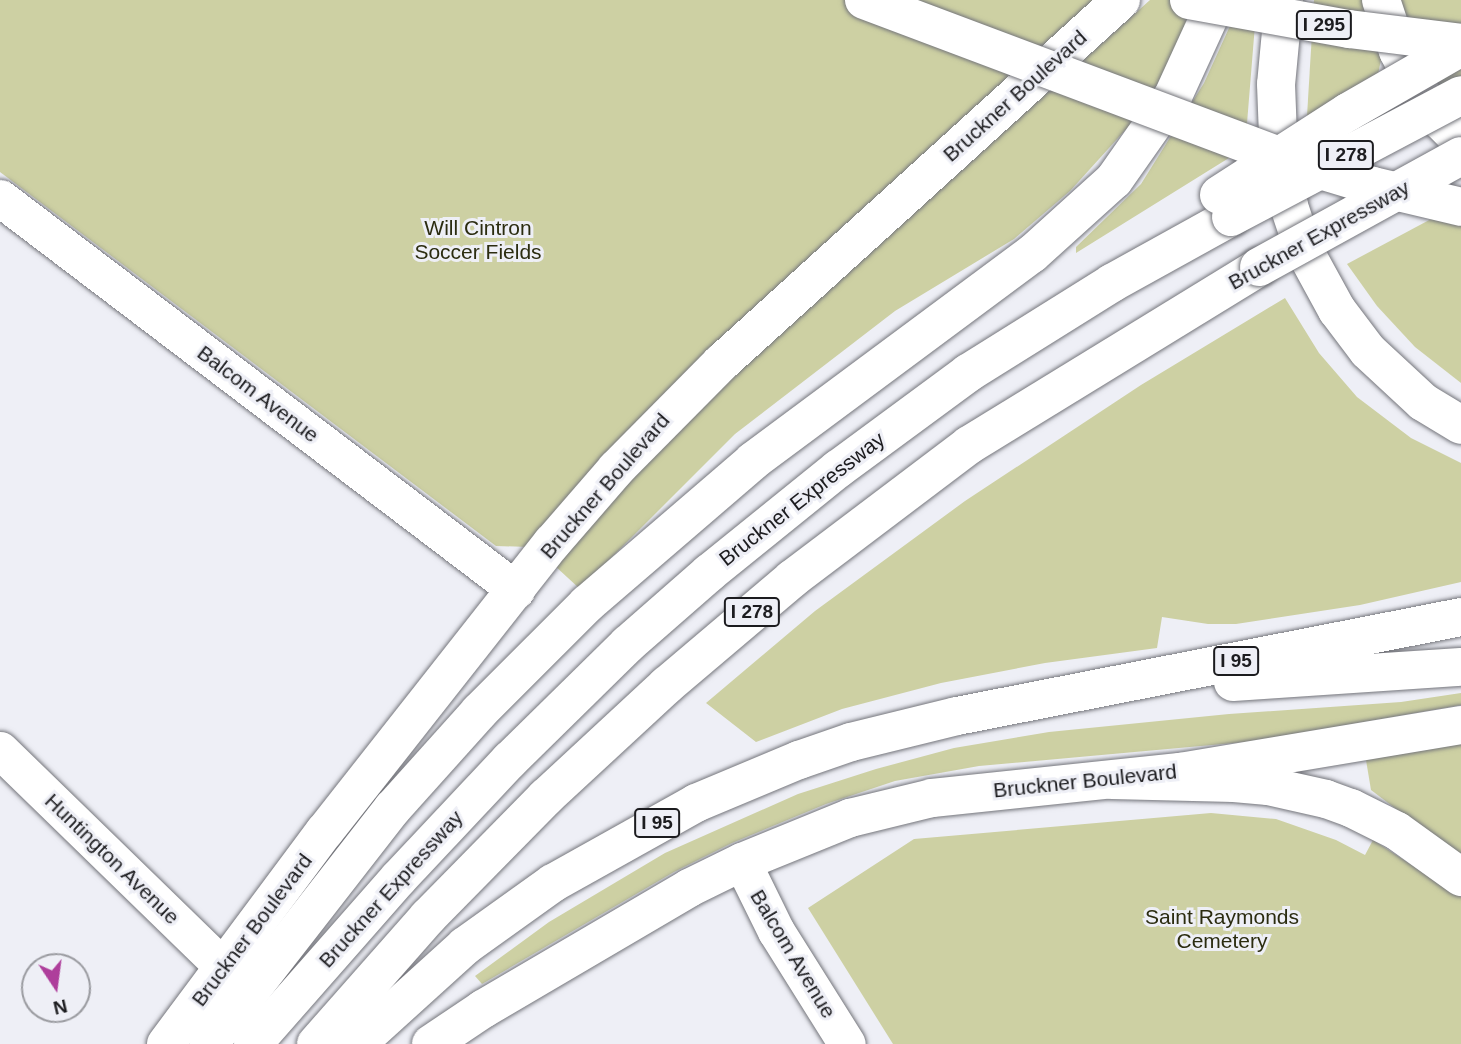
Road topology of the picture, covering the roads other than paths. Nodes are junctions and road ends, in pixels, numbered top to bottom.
1 (864, 0) edge
2 (1121, 0) edge
3 (1189, 0) edge
4 (1216, 0) edge
5 (1284, 0) edge
6 (1381, 0) edge
7 (1461, 45) edge
8 (1461, 95) edge
9 (1461, 141) edge
10 (1461, 156) edge
11 (0, 198) edge
12 (1225, 206) junction
13 (1461, 207) edge
14 (1461, 425) edge
15 (516, 590) junction
16 (1461, 617) edge
17 (1461, 667) edge
18 (1011, 704) junction
19 (1461, 725) edge
20 (0, 750) edge
21 (1112, 780) junction
22 (742, 862) junction
23 (1461, 877) edge
24 (224, 968) junction
25 (166, 1044) edge
26 (209, 1044) edge
27 (253, 1044) edge
28 (316, 1044) edge
29 (357, 1044) edge
30 (431, 1044) edge
31 (848, 1044) edge

1 - 13 main road, bridge
2 - 15 main road, Bruckner Boulevard
3 - 7 main road, I 295, bridge
4 - 26 main road
5 - 14 main road
6 - 9 main road
7 - 12 main road, bridge
8 - 12 main road, I 278, bridge
10 - 28 main road, Bruckner Expressway / I 278, bridge
11 - 15 street, Balcom Avenue
12 - 27 main road, Bruckner Expressway
15 - 24 main road, Bruckner Boulevard
16 - 18 main road, I 95
17 - 18 main road
18 - 29 main road, I 95
19 - 21 main road, Bruckner Boulevard
20 - 24 street, Huntington Avenue
21 - 22 main road, Bruckner Boulevard
21 - 23 main road
22 - 30 main road, Bruckner Boulevard
22 - 31 street, Balcom Avenue
24 - 25 main road, Bruckner Boulevard

